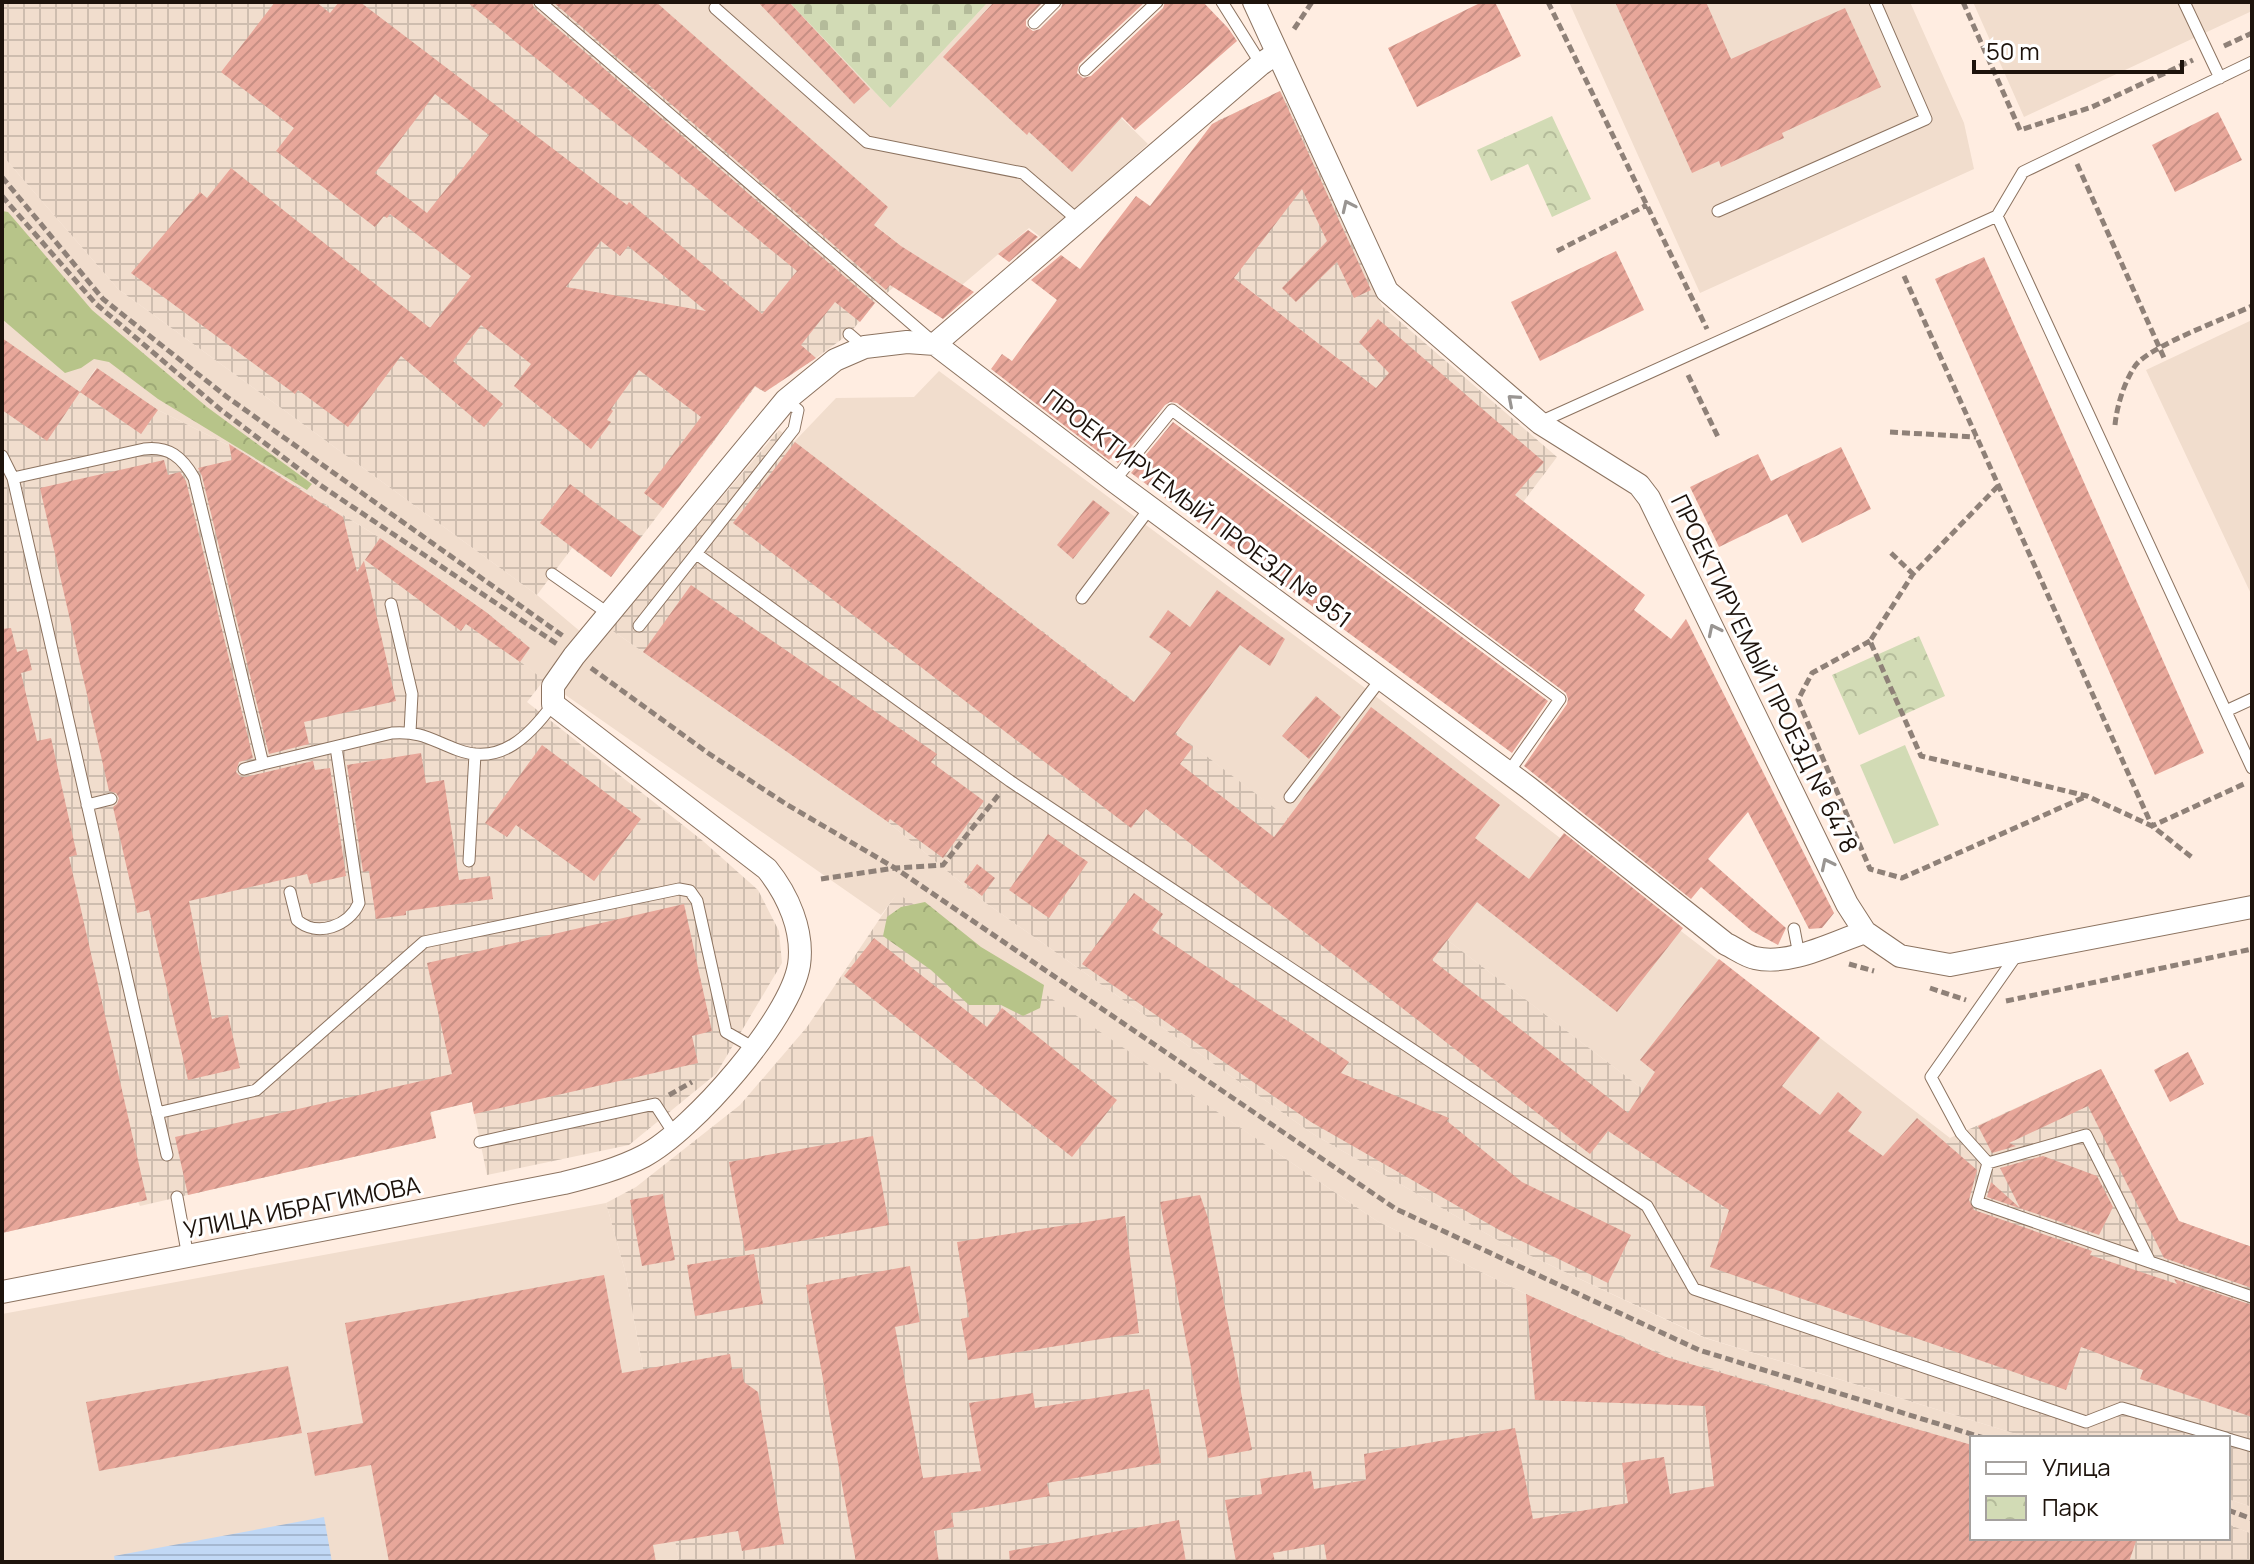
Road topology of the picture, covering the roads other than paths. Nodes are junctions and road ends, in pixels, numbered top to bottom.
1 (540, 2) edge
2 (1055, 2) edge
3 (1157, 2) edge
4 (1222, 2) edge
5 (1254, 2) edge
6 (1875, 2) edge
7 (2184, 2) edge
8 (715, 8) dead end
9 (1034, 23) dead end
10 (1269, 59) junction
11 (2252, 62) edge
12 (1085, 70) dead end
13 (2220, 78) junction
14 (1718, 211) dead end
15 (1997, 216) junction
16 (1079, 221) junction
17 (935, 344) junction
18 (786, 400) junction
19 (1540, 423) junction
20 (2, 456) edge
21 (13, 478) junction
22 (1114, 481) junction
23 (1150, 508) junction
24 (698, 555) junction
25 (552, 574) dead end
26 (1082, 598) dead end
27 (391, 604) dead end
28 (609, 614) junction
29 (639, 626) dead end
30 (1381, 679) junction
31 (2252, 699) edge
32 (553, 704) junction
33 (2226, 711) junction
34 (410, 732) junction
35 (336, 747) junction
36 (475, 754) junction
37 (263, 764) junction
38 (2252, 768) edge
39 (244, 769) dead end
40 (1508, 773) junction
41 (1290, 797) dead end
42 (111, 799) dead end
43 (87, 805) junction
44 (469, 861) dead end
45 (290, 892) dead end
46 (2252, 907) edge
47 (1794, 929) dead end
48 (1865, 932) junction
49 (2019, 952) junction
50 (1799, 955) junction
51 (754, 1048) junction
52 (157, 1113) junction
53 (675, 1135) junction
54 (480, 1142) dead end
55 (167, 1155) dead end
56 (1988, 1163) junction
57 (177, 1197) dead end
58 (188, 1257) junction
59 (2150, 1262) junction
60 (2, 1292) edge
61 (2252, 1297) edge
62 (2220, 1436) edge
63 (2230, 1439) edge
64 (2252, 1446) edge

1 - 17 lane, ПРОЕКТИРУЕМЫЙ ПРОЕЗД № 951
2 - 9 lane
3 - 12 lane
4 - 10 lane
5 - 10 street, ПРОЕКТИРУЕМЫЙ ПРОЕЗД № 6478
6 - 14 lane
7 - 13 lane
8 - 16 lane
10 - 16 street
19 -> 10 street, ПРОЕКТИРУЕМЫЙ ПРОЕЗД № 6478
11 - 13 lane
13 - 15 lane
15 - 19 lane
15 - 33 lane
16 - 17 street
17 - 18 street
17 - 22 street, ПРОЕКТИРУЕМЫЙ ПРОЕЗД № 951
18 - 24 lane
18 - 28 street
48 -> 19 street, ПРОЕКТИРУЕМЫЙ ПРОЕЗД № 6478
20 - 21 lane
21 - 37 lane
21 - 43 lane
22 - 23 street, ПРОЕКТИРУЕМЫЙ ПРОЕЗД № 951
22 - 40 lane
23 - 26 lane
23 - 30 street, ПРОЕКТИРУЕМЫЙ ПРОЕЗД № 951
24 - 29 lane
24 - 62 lane
25 - 28 lane
27 - 34 lane
28 - 32 street
30 - 40 street, ПРОЕКТИРУЕМЫЙ ПРОЕЗД № 951
30 - 41 lane
31 - 33 lane
32 - 36 lane
32 - 51 street, УЛИЦА ИБРАГИМОВА
33 - 38 lane
34 - 35 lane
34 - 36 lane
35 - 37 lane
35 - 45 lane
36 - 44 lane
37 - 39 lane
40 - 50 street, ПРОЕКТИРУЕМЫЙ ПРОЕЗД № 951
42 - 43 lane
43 - 52 lane
46 - 49 street
47 - 50 lane
48 - 49 street
48 - 50 street, ПРОЕКТИРУЕМЫЙ ПРОЕЗД № 951
49 - 56 lane
51 - 52 lane
51 - 53 street, УЛИЦА ИБРАГИМОВА
52 - 55 lane
53 - 54 lane
53 - 58 street, УЛИЦА ИБРАГИМОВА
56 - 59 lane
56 - 59 lane
57 - 58 lane
58 - 60 street, УЛИЦА ИБРАГИМОВА
59 - 61 lane
63 - 64 lane

